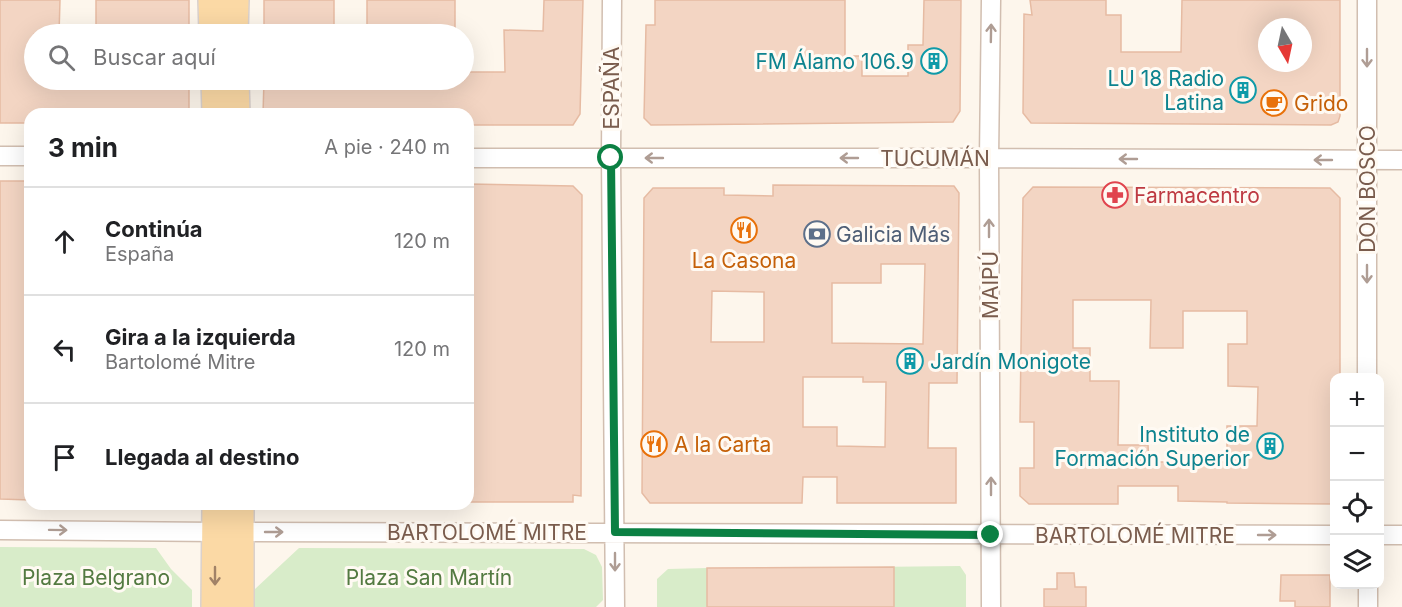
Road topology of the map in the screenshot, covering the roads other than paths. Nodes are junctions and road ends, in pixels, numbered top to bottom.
1 (212, 0) edge
2 (235, 0) edge
3 (612, 0) edge
4 (991, 0) edge
5 (1367, 0) edge
6 (213, 24) edge
7 (234, 24) edge
8 (215, 90) edge
9 (235, 90) edge
10 (216, 108) edge
11 (236, 108) edge
12 (0, 156) edge
13 (24, 156) edge
14 (474, 158) edge
15 (611, 158) junction
16 (989, 158) junction
17 (1366, 160) junction
18 (1402, 160) edge
19 (1368, 373) edge
20 (219, 510) edge
21 (237, 510) edge
22 (0, 530) edge
23 (228, 532) junction
24 (615, 532) junction
25 (991, 535) junction
26 (1330, 535) edge
27 (1384, 535) edge
28 (1402, 535) edge
29 (1368, 589) edge
30 (215, 607) edge
31 (240, 607) edge
32 (615, 607) edge
33 (991, 607) edge
34 (1368, 607) edge

1 - 6 main road
2 - 7 main road
3 - 15 street, ESPAÑA
16 -> 4 street, MAIPÚ
5 -> 17 street, DON BOSCO
8 - 10 main road
9 - 11 main road
12 - 13 street
14 - 15 street, TUCUMÁN
16 -> 15 street, TUCUMÁN
15 - 24 street, ESPAÑA
17 -> 16 street, TUCUMÁN
25 -> 16 street, MAIPÚ
17 - 18 street, TUCUMÁN
17 -> 19 street, DON BOSCO
20 - 23 main road
21 - 23 main road
22 -> 23 street, BARTOLOMÉ MITRE
23 -> 24 street, BARTOLOMÉ MITRE
23 -> 30 main road
23 - 31 main road
24 - 25 street, BARTOLOMÉ MITRE
24 -> 32 street, ESPAÑA
25 -> 26 street, BARTOLOMÉ MITRE
25 - 33 street, MAIPÚ
27 - 28 street
29 - 34 street

